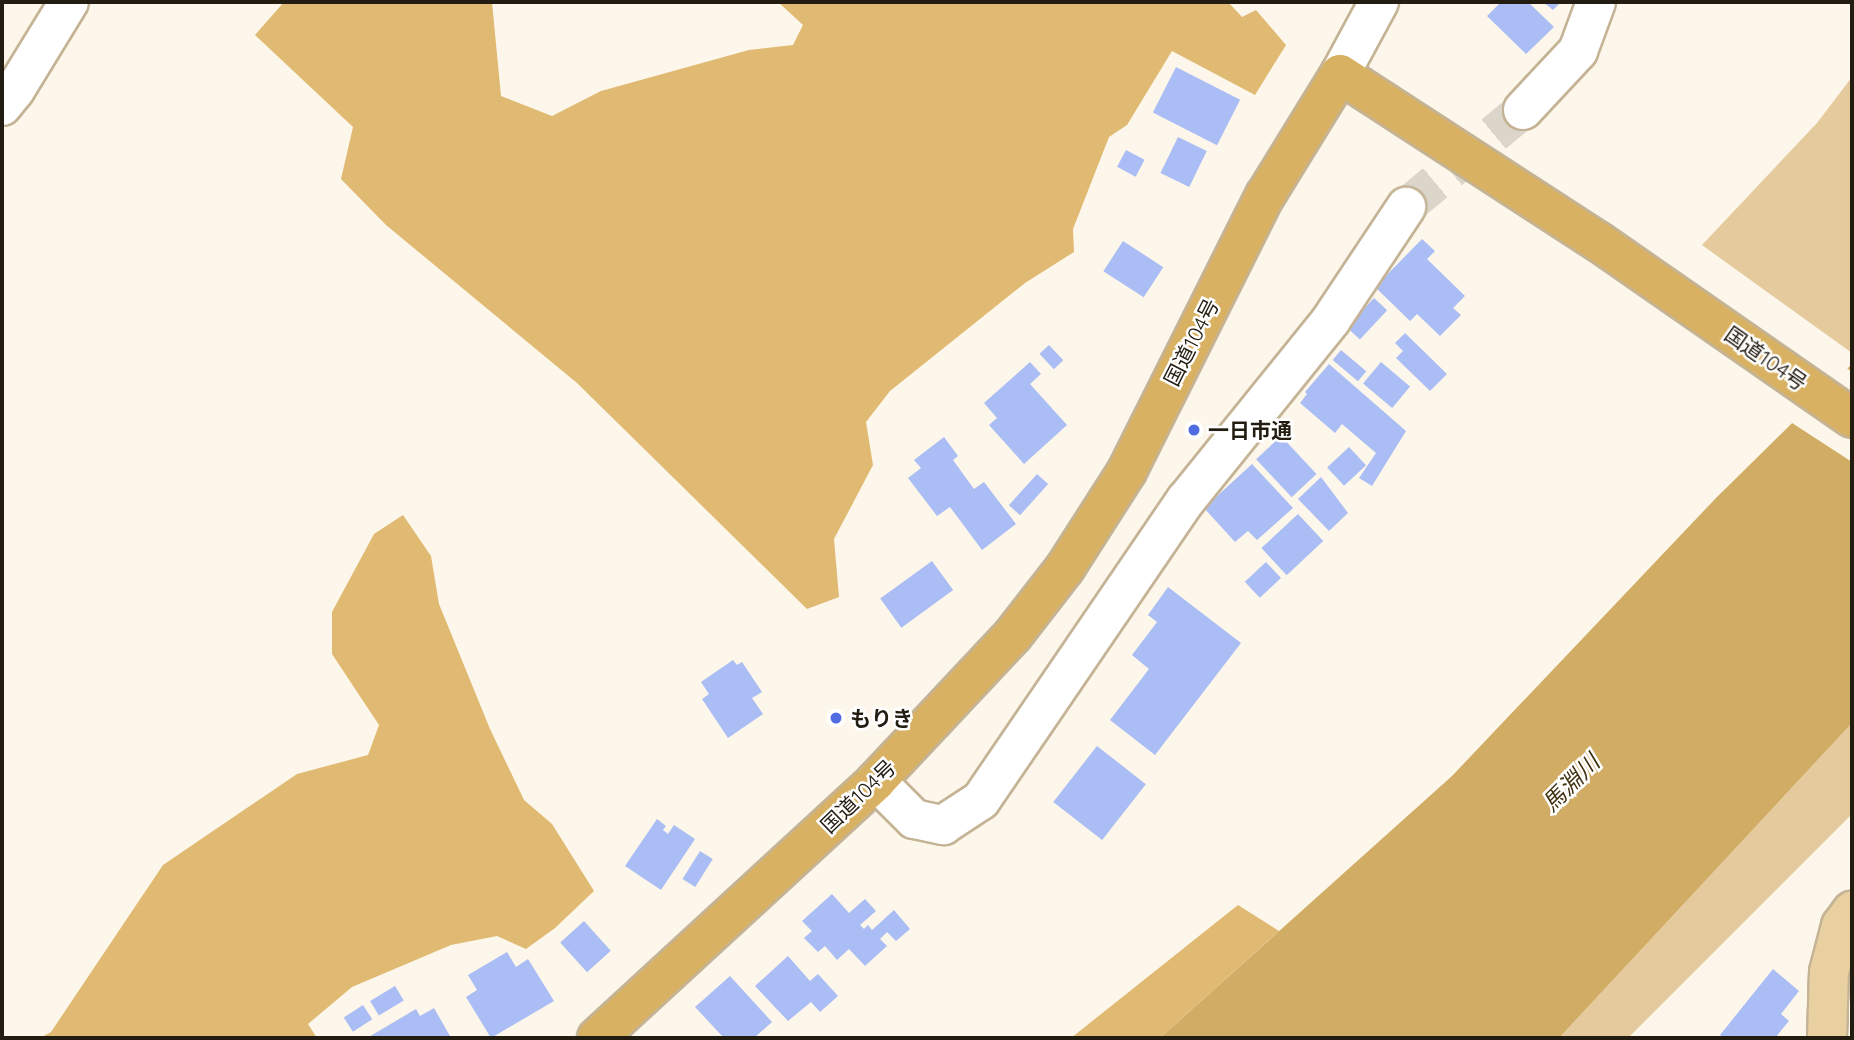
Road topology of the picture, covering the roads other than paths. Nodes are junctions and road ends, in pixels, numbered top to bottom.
1 (69, 2) edge
2 (1378, 2) edge
3 (1596, 2) edge
4 (1340, 74) junction
5 (2, 106) edge
6 (1523, 110) tunnel mouth
7 (1406, 207) tunnel mouth
8 (1852, 418) edge
9 (876, 781) junction
10 (1852, 911) edge
11 (597, 1038) edge
12 (1827, 1038) edge

1 - 5 street
2 - 4 street
3 - 6 street
4 - 8 highway, 国道104号
4 - 9 highway, 国道104号
7 - 9 street
9 - 11 highway, 国道104号
10 - 12 main road

